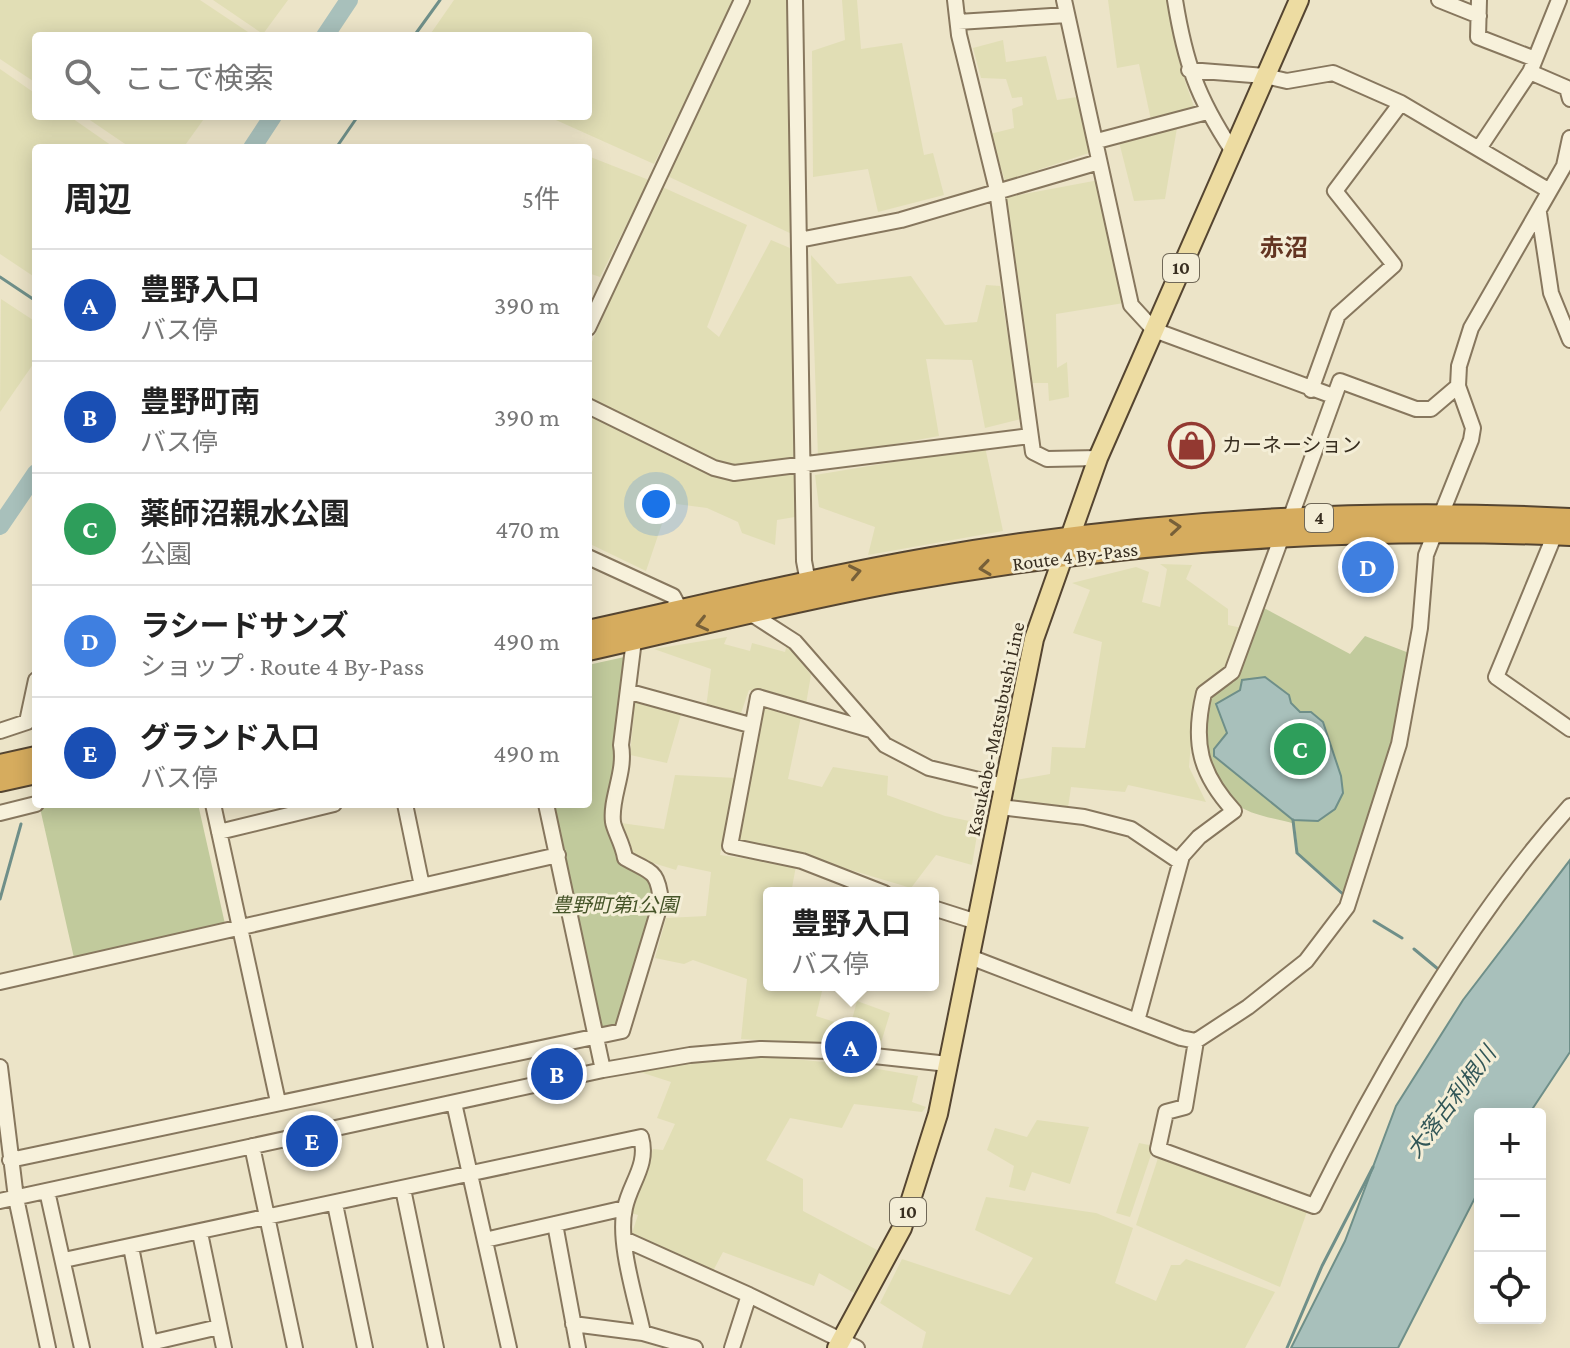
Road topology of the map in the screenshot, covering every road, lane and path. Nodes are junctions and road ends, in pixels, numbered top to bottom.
1 (742, 0) edge
2 (795, 0) edge
3 (955, 0) edge
4 (1175, 0) edge
5 (1299, 0) edge
6 (1439, 0) edge
7 (1479, 0) edge
8 (1559, 0) edge
9 (1065, 8) edge
10 (1479, 16) junction
11 (958, 22) junction
12 (1532, 66) junction
13 (1189, 70) junction
14 (1265, 76) junction
15 (1570, 99) edge
16 (1401, 103) junction
17 (1207, 112) junction
18 (1570, 138) edge
19 (1097, 141) junction
20 (1480, 147) junction
21 (1232, 150) junction
22 (1568, 157) edge
23 (1099, 162) junction
24 (997, 190) junction
25 (1548, 190) junction
26 (1539, 213) junction
27 (799, 240) junction
28 (592, 319) edge
29 (1154, 330) junction
30 (1570, 340) edge
31 (1458, 386) junction
32 (1311, 390) junction
33 (1333, 396) junction
34 (592, 408) edge
35 (1030, 436) junction
36 (1098, 458) junction
37 (803, 466) junction
38 (1438, 523) junction
39 (1566, 524) edge
40 (1286, 527) junction
41 (1069, 538) junction
42 (1062, 558) junction
43 (592, 559) edge
44 (808, 582) junction
45 (681, 611) junction
46 (750, 613) junction
47 (592, 630) edge
48 (634, 640) junction
49 (592, 649) edge
50 (630, 692) junction
51 (32, 699) edge
52 (750, 725) junction
53 (1570, 729) edge
54 (871, 730) junction
55 (0, 731) edge
56 (32, 758) edge
57 (0, 765) edge
58 (32, 774) edge
59 (0, 781) edge
60 (1004, 786) junction
61 (32, 805) edge
62 (1570, 806) edge
63 (1000, 807) junction
64 (214, 808) edge
65 (318, 808) edge
66 (406, 808) edge
67 (547, 808) edge
68 (0, 813) edge
69 (219, 832) junction
70 (558, 855) junction
71 (1180, 862) junction
72 (422, 886) junction
73 (869, 887) edge
74 (939, 910) edge
75 (977, 922) junction
76 (240, 927) junction
77 (970, 957) junction
78 (0, 982) edge
79 (1137, 1021) junction
80 (597, 1036) junction
81 (1196, 1041) junction
82 (948, 1064) junction
83 (0, 1067) edge
84 (603, 1070) junction
85 (278, 1102) junction
86 (454, 1103) junction
87 (252, 1146) junction
88 (10, 1160) junction
89 (469, 1174) junction
90 (403, 1189) junction
91 (47, 1191) junction
92 (16, 1198) junction
93 (0, 1201) edge
94 (335, 1204) junction
95 (625, 1208) junction
96 (266, 1218) junction
97 (555, 1224) junction
98 (200, 1233) junction
99 (624, 1239) junction
100 (485, 1240) junction
101 (131, 1247) junction
102 (64, 1260) junction
103 (749, 1295) junction
104 (573, 1324) junction
105 (219, 1327) junction
106 (643, 1333) junction
107 (151, 1345) edge
108 (845, 1345) edge
109 (48, 1348) edge
110 (82, 1348) edge
111 (224, 1348) edge
112 (295, 1348) edge
113 (365, 1348) edge
114 (436, 1348) edge
115 (509, 1348) edge
116 (578, 1348) edge
117 (695, 1348) edge
118 (732, 1348) edge

1 - 28 street
2 - 27 street
3 - 11 street
4 - 13 street
5 - 14 main road, Kasukabe-Matsubushi Line / 10
6 - 10 street
7 - 10 street
8 - 12 street
9 - 11 street
9 - 19 street
10 - 12 street
11 - 24 street
12 - 15 street
12 - 20 street
13 - 14 street
13 - 17 street
14 - 16 street
14 - 21 main road, Kasukabe-Matsubushi Line / 10
16 - 20 street
16 - 32 street
17 - 19 street
17 - 21 street
18 - 22 street
19 - 23 street
20 - 25 street
21 - 29 main road, Kasukabe-Matsubushi Line / 10
22 - 25 street
23 - 24 street
23 - 29 street
24 - 27 street
24 - 35 street
25 - 26 street
26 - 30 street
26 - 31 street
27 - 37 street
29 - 32 street
29 - 36 main road, Kasukabe-Matsubushi Line / 10
31 - 33 street
31 - 38 street
32 - 33 street
33 - 40 street
34 - 37 street
35 - 36 street
35 - 37 street
36 - 41 main road, Kasukabe-Matsubushi Line / 10
37 - 44 street
38 - 39 highway, Route 4 By-Pass / 4
38 - 40 highway, Route 4 By-Pass / 4
38 - 81 street
39 - 53 street
41 -> 40 highway, Route 4 By-Pass / 4
40 - 42 highway, Route 4 By-Pass / 4
40 - 71 street
41 - 42 main road, Kasukabe-Matsubushi Line / 10
44 -> 41 highway, Route 4 By-Pass / 4
42 -> 46 highway, Route 4 By-Pass / 4
42 - 60 main road, Kasukabe-Matsubushi Line / 10
43 - 45 street
44 - 45 highway, Route 4 By-Pass / 4
45 - 47 highway, Route 4 By-Pass / 4
46 -> 48 highway, Route 4 By-Pass / 4
46 - 54 street
48 - 49 highway, Route 4 By-Pass / 4
48 - 50 street
50 - 52 street
50 - 80 street
51 - 55 street
52 - 54 street
52 - 73 street
54 - 60 street
56 - 57 highway
58 - 59 highway
60 - 63 main road, Kasukabe-Matsubushi Line / 10
61 - 68 street
62 - 81 street
63 - 71 street
63 - 75 main road, Kasukabe-Matsubushi Line / 10
64 - 69 street
65 - 69 street
66 - 72 street
67 - 70 street
69 - 76 street
70 - 72 street
70 - 80 street
71 - 79 street
72 - 76 street
74 - 75 street
75 - 77 main road, Kasukabe-Matsubushi Line / 10
76 - 78 street
76 - 85 street
77 - 79 street
77 - 82 main road, Kasukabe-Matsubushi Line / 10
79 - 81 street
80 - 84 street
80 - 85 street
82 - 84 street
82 - 108 main road, Kasukabe-Matsubushi Line / 10
83 - 88 street
84 - 86 street
85 - 88 street
86 - 87 street
86 - 89 street
87 - 91 street
87 - 96 street
88 - 92 street
89 - 90 street
89 - 95 street
89 - 100 street
90 - 94 street
90 - 114 street
91 - 92 street
91 - 102 street
92 - 93 street
92 - 109 street
94 - 96 street
94 - 113 street
95 - 97 street
95 - 99 street
96 - 98 street
96 - 112 street
97 - 100 street
97 - 104 street
98 - 101 street
98 - 105 street
99 - 103 street
99 - 106 street
100 - 115 street
101 - 102 street
101 - 107 street
102 - 110 street
103 - 108 street
103 - 118 street
104 - 106 street
104 - 116 street
105 - 107 street
105 - 111 street
106 - 117 street

